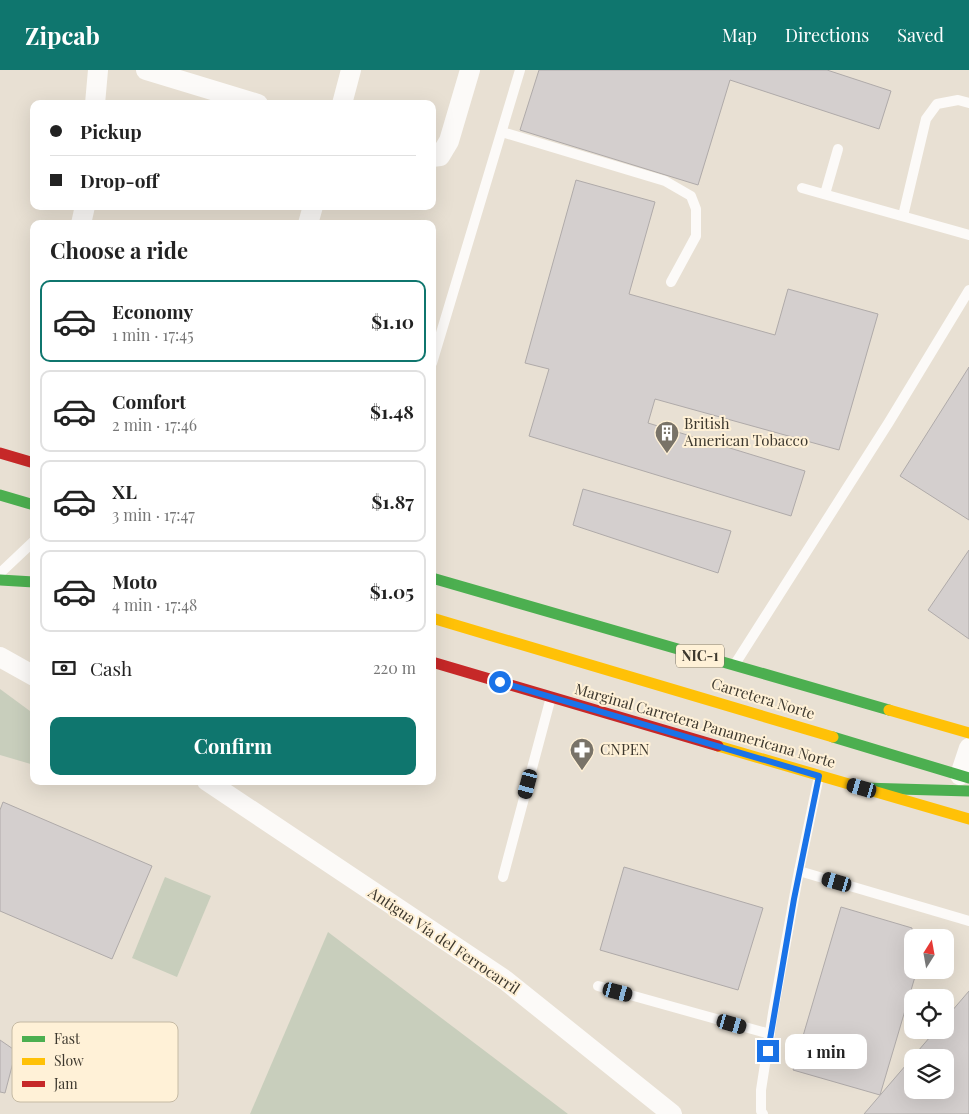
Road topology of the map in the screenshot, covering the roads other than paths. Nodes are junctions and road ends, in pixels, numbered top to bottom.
1 (98, 70) edge
2 (146, 70) edge
3 (351, 70) edge
4 (470, 70) edge
5 (520, 70) edge
6 (95, 100) edge
7 (245, 100) edge
8 (343, 100) edge
9 (969, 103) edge
10 (502, 132) junction
11 (838, 149) dead end
12 (436, 156) edge
13 (802, 188) dead end
14 (825, 194) junction
15 (903, 216) junction
16 (969, 235) edge
17 (671, 282) dead end
18 (969, 290) edge
19 (436, 350) edge
20 (0, 453) edge
21 (30, 462) edge
22 (0, 495) edge
23 (30, 504) edge
24 (30, 546) edge
25 (0, 573) edge
26 (436, 579) edge
27 (0, 580) edge
28 (30, 582) edge
29 (436, 619) edge
30 (0, 657) edge
31 (436, 663) edge
32 (733, 666) junction
33 (30, 674) edge
34 (551, 697) junction
35 (969, 733) edge
36 (969, 748) edge
37 (819, 776) junction
38 (966, 781) edge
39 (213, 785) edge
40 (862, 788) junction
41 (969, 819) edge
42 (799, 871) junction
43 (503, 877) dead end
44 (969, 921) edge
45 (598, 986) dead end
46 (770, 1034) junction
47 (672, 1114) edge
48 (763, 1114) edge

1 - 6 street
2 - 7 street
3 - 8 street
4 - 12 street
5 - 10 lane
9 - 15 lane
10 - 17 lane
10 - 19 lane
11 - 14 lane
13 - 14 lane
14 - 15 lane
15 - 16 lane
18 - 32 lane
20 - 21 main road
22 - 23 main road
24 - 25 lane
26 - 32 main road, Carretera Norte / NIC-1
27 - 28 main road
29 - 38 main road, Carretera Norte / NIC-1
30 - 33 street
31 - 34 main road, Marginal Carretera Panamericana Norte
32 - 35 main road, Carretera Norte / NIC-1
34 - 37 main road, Marginal Carretera Panamericana Norte
34 - 43 lane
36 - 38 street
37 - 40 main road, Marginal Carretera Panamericana Norte
37 - 42 lane
38 - 40 main road
39 - 47 street, Antigua Vía del Ferrocarril
40 - 41 main road, Marginal Carretera Panamericana Norte
42 - 44 lane
42 - 46 lane
45 - 46 lane
46 - 48 lane

